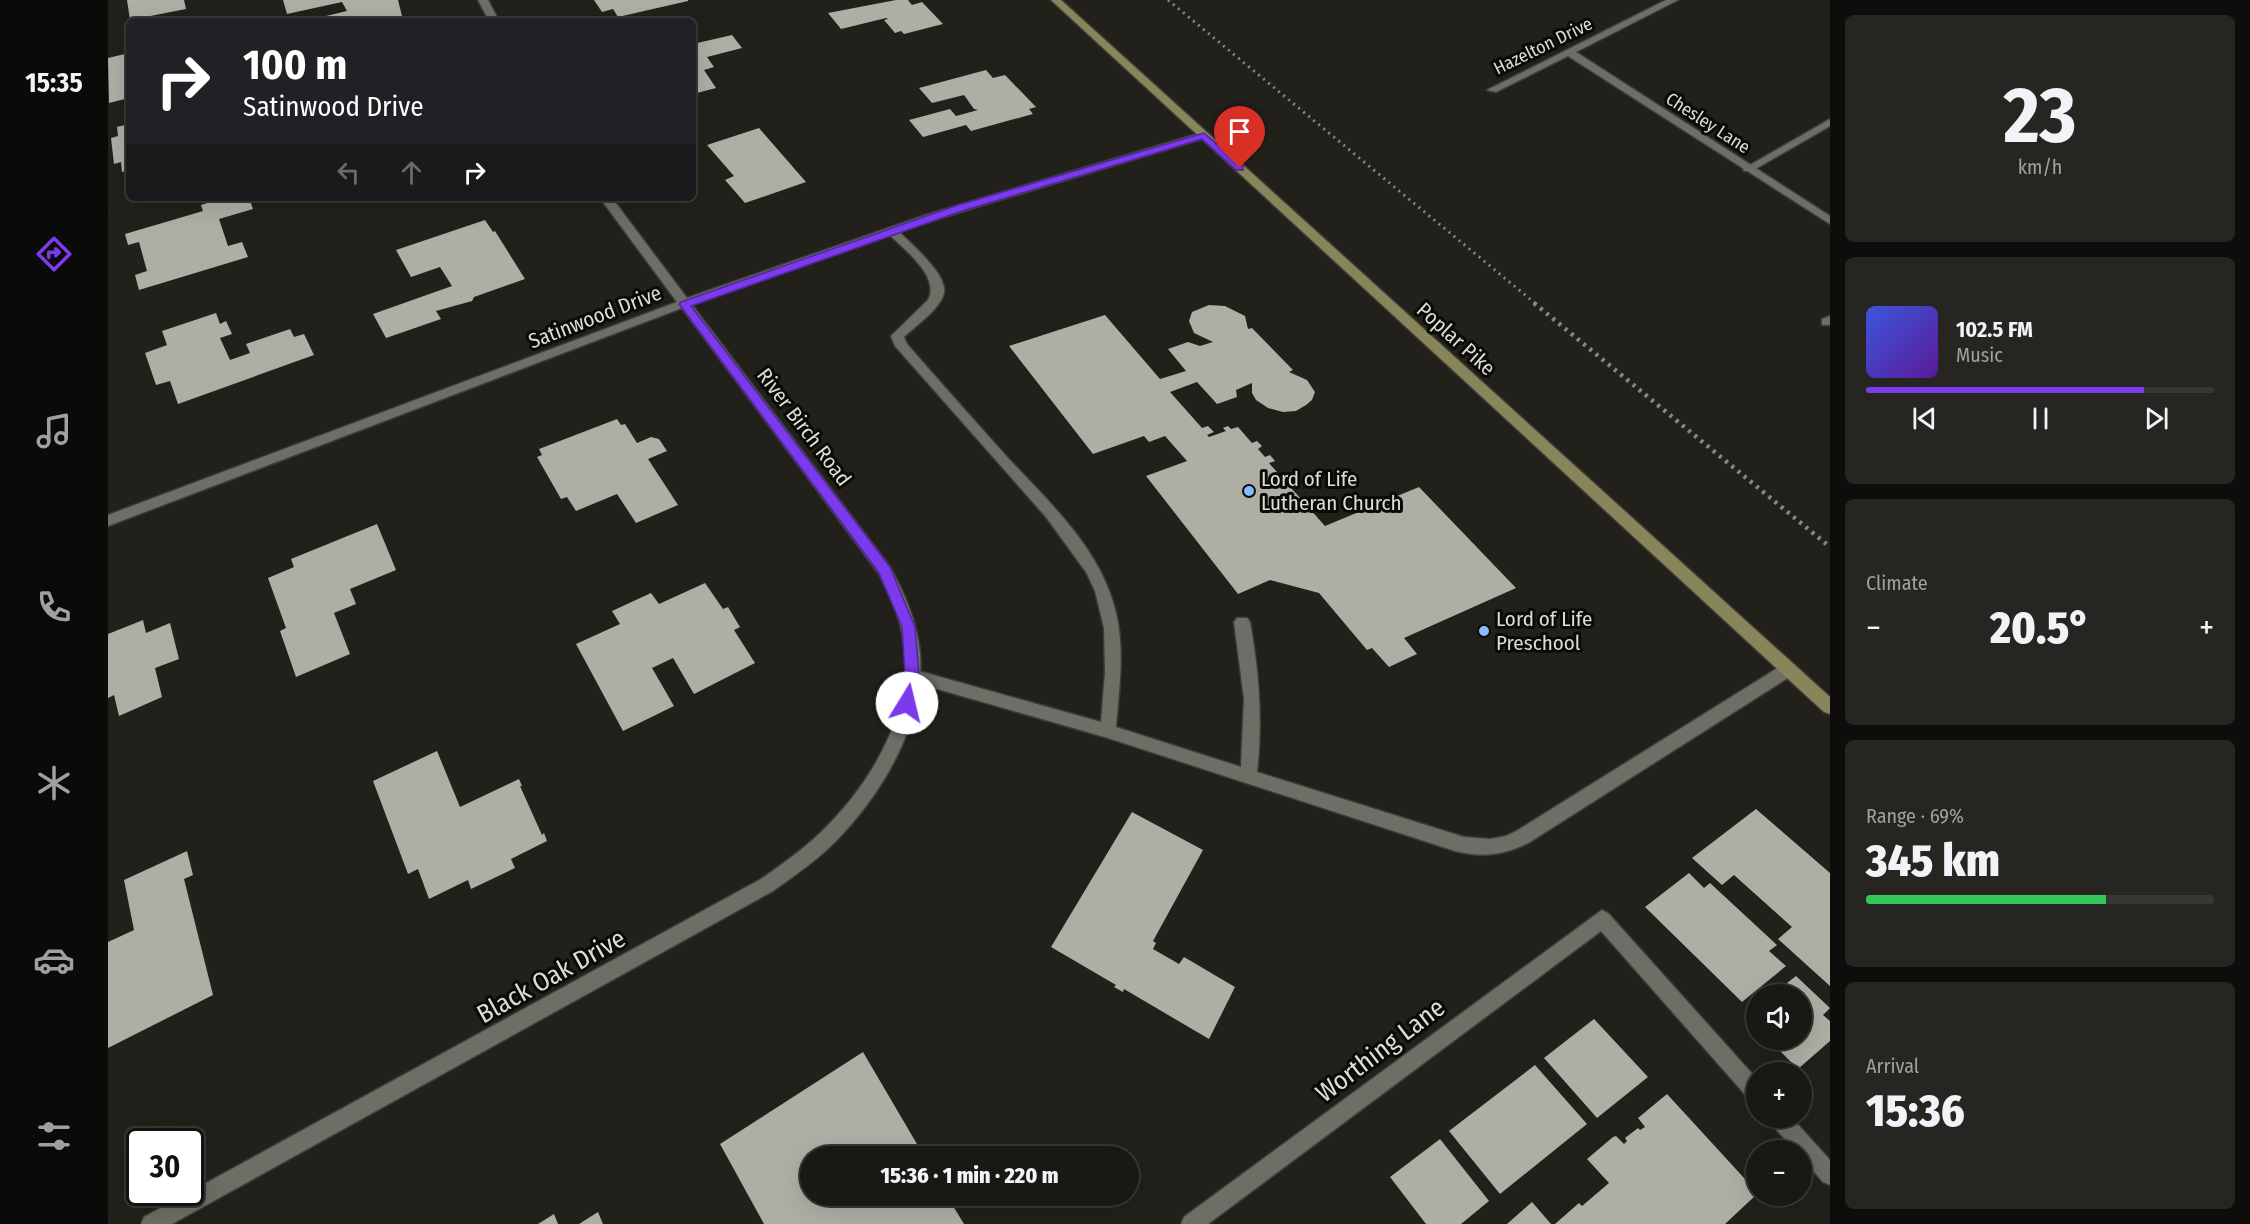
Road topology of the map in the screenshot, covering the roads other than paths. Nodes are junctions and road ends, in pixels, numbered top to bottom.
1 (483, 0) edge
2 (1056, 0) edge
3 (1673, 0) edge
4 (492, 18) edge
5 (1569, 52) junction
6 (1492, 90) dead end
7 (1830, 122) edge
8 (1204, 135) junction
9 (1748, 169) junction
10 (608, 201) edge
11 (1830, 221) edge
12 (891, 230) junction
13 (684, 304) junction
14 (108, 521) edge
15 (1242, 622) dead end
16 (1789, 669) junction
17 (912, 675) junction
18 (907, 703) joint
19 (1830, 706) edge
20 (1108, 731) junction
21 (1248, 776) junction
22 (1746, 1081) edge
23 (1788, 1128) edge
24 (1830, 1174) edge
25 (151, 1224) edge
26 (1191, 1224) edge

1 - 4 street
2 - 8 main road, Poplar Pike
3 - 5 street, Hazelton Drive
5 - 6 street, Hazelton Drive
5 - 9 street, Chesley Lane
7 - 9 street
8 - 12 street, Satinwood Drive
8 - 16 main road, Poplar Pike
9 - 11 street, Chesley Lane
10 - 13 street, River Birch Road
12 - 13 street, Satinwood Drive
12 - 20 street
13 - 14 street, Satinwood Drive
13 - 17 street, River Birch Road
15 - 21 street
16 - 19 main road, Poplar Pike
16 - 21 street
17 - 18 street, River Birch Road
17 - 20 street
18 - 25 street, Black Oak Drive
20 - 21 street
22 - 26 street, Worthing Lane
23 - 24 street

